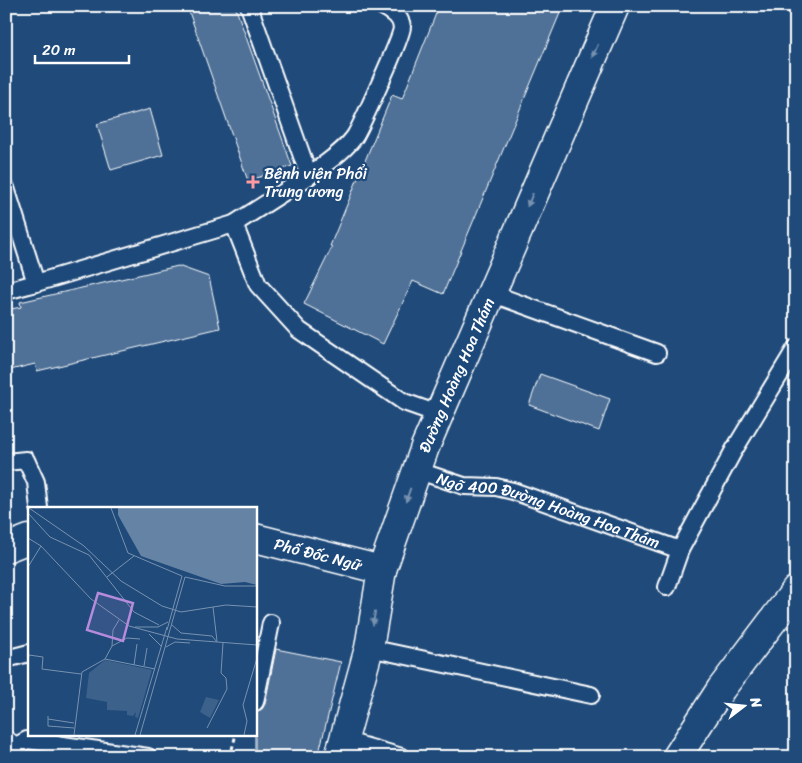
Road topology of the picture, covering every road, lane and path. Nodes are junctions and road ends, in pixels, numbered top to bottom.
1 (249, 6) edge
2 (382, 6) edge
3 (615, 6) edge
4 (309, 176) junction
5 (6, 188) edge
6 (234, 224) junction
7 (36, 283) junction
8 (6, 291) edge
9 (490, 293) junction
10 (796, 348) edge
11 (657, 354) dead end
12 (438, 414) junction
13 (6, 462) edge
14 (416, 470) junction
15 (39, 507) edge
16 (256, 538) edge
17 (28, 539) edge
18 (6, 548) edge
19 (680, 550) junction
20 (382, 570) junction
21 (667, 586) dead end
22 (796, 590) edge
23 (271, 623) dead end
24 (369, 648) junction
25 (28, 653) edge
26 (6, 659) edge
27 (591, 695) dead end
28 (256, 697) edge
29 (235, 736) edge
30 (341, 748) edge
31 (10, 751) edge
32 (148, 757) edge
33 (230, 757) edge
34 (402, 757) edge
35 (677, 757) edge

1 - 4 lane
2 - 4 lane
3 -> 9 main road, Đường Hoàng Hoa Thám
4 - 6 lane
5 - 7 lane
6 - 7 lane
6 - 12 lane
7 - 8 lane
9 - 11 lane
9 - 12 main road, Đường Hoàng Hoa Thám
10 - 19 lane, Ngõ 400 Đường Hoàng Hoa Thám
12 - 14 main road, Đường Hoàng Hoa Thám
13 - 15 lane
14 - 19 lane, Ngõ 400 Đường Hoàng Hoa Thám
14 -> 20 main road, Đường Hoàng Hoa Thám
16 - 20 main road, Phố Đốc Ngữ
17 - 18 main road
19 - 21 lane, Ngõ 400 Đường Hoàng Hoa Thám
20 -> 24 main road, Đường Hoàng Hoa Thám
22 - 35 main road
23 - 28 lane
24 - 27 lane
24 - 30 main road, Đường Hoàng Hoa Thám
25 - 26 lane
29 - 33 path
30 - 34 lane
31 - 32 lane

